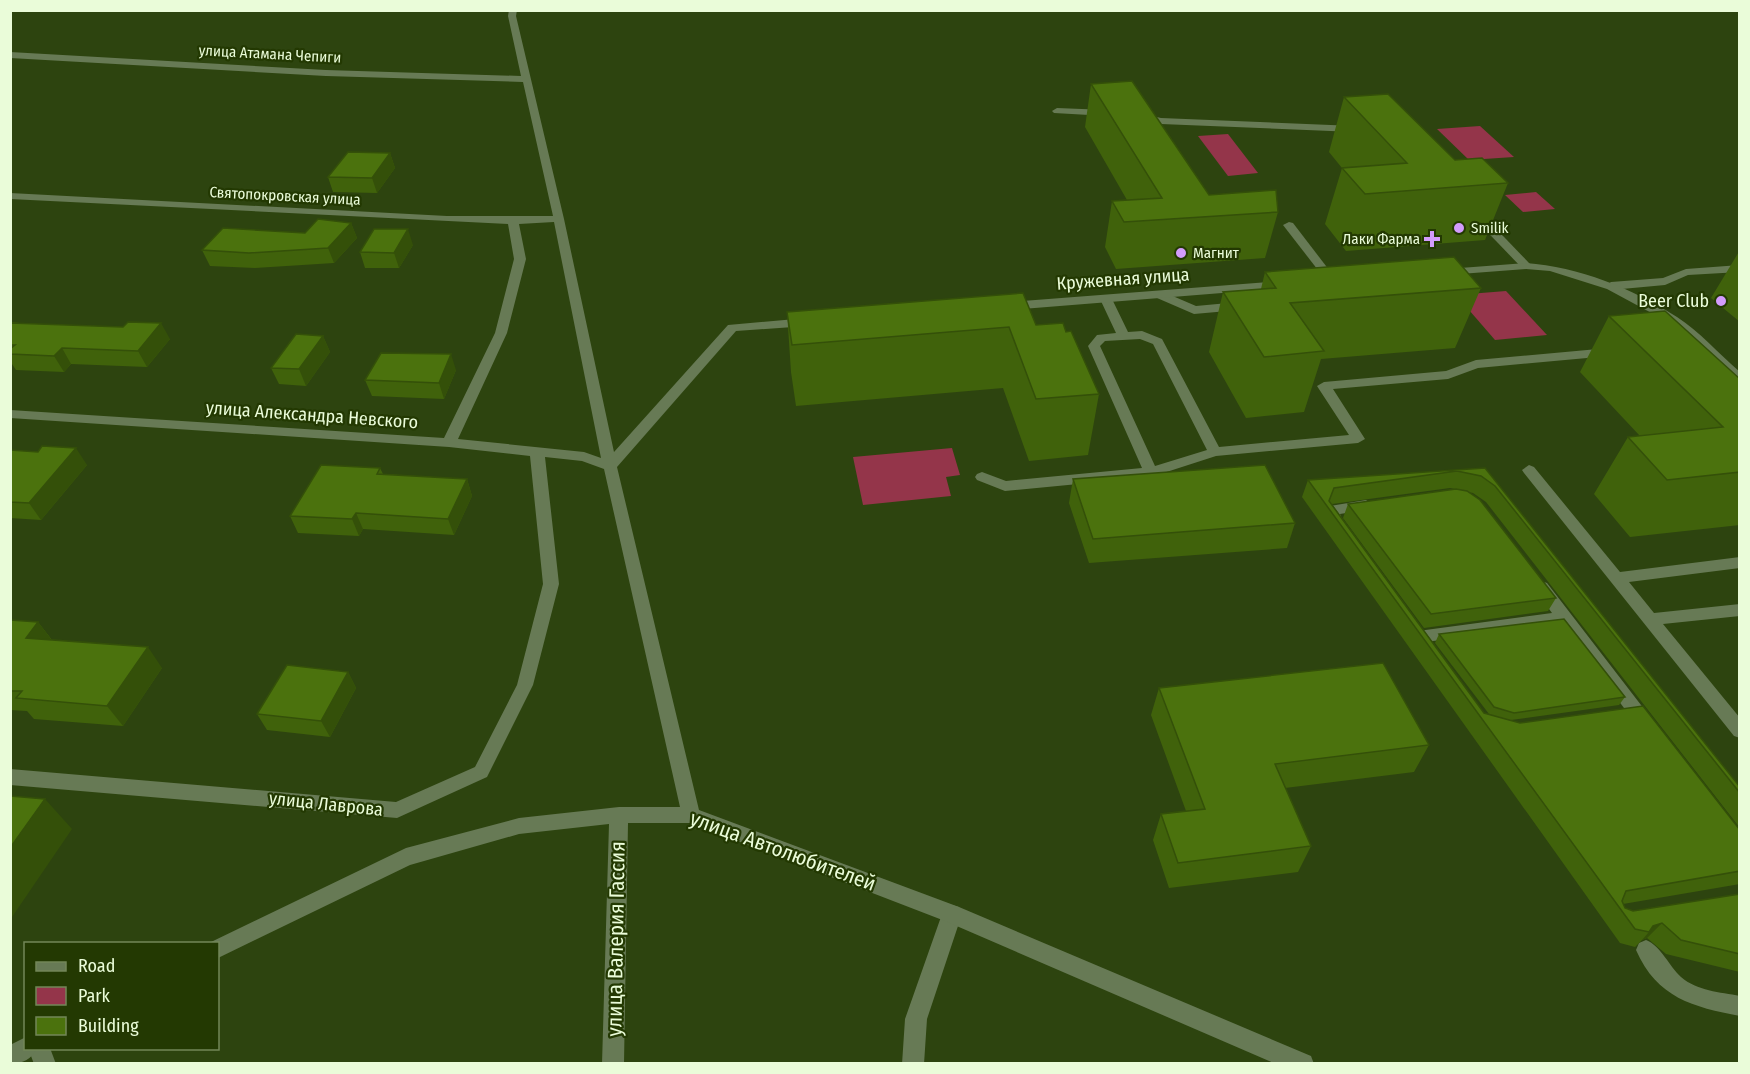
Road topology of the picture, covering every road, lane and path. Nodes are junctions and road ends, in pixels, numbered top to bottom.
1 (513, 10) edge
2 (10, 55) edge
3 (528, 79) junction
4 (1057, 111) dead end
5 (1366, 130) edge
6 (10, 196) edge
7 (1470, 208) edge
8 (559, 219) junction
9 (513, 221) junction
10 (1288, 225) dead end
11 (1526, 266) junction
12 (1740, 268) edge
13 (1437, 273) edge
14 (1332, 281) edge
15 (1298, 284) edge
16 (1611, 286) junction
17 (1161, 295) junction
18 (1106, 299) junction
19 (1253, 305) edge
20 (994, 308) edge
21 (815, 321) edge
22 (1124, 337) junction
23 (1701, 343) junction
24 (1678, 346) edge
25 (1621, 351) edge
26 (1740, 379) edge
27 (10, 414) edge
28 (449, 443) junction
29 (537, 452) junction
30 (1215, 452) junction
31 (610, 466) junction
32 (1529, 470) dead end
33 (1151, 472) junction
34 (982, 477) dead end
35 (1385, 503) edge
36 (1350, 544) edge
37 (1740, 562) edge
38 (1529, 572) edge
39 (1617, 578) junction
40 (1740, 610) edge
41 (1564, 618) junction
42 (1651, 619) junction
43 (1432, 656) edge
44 (1636, 712) junction
45 (1614, 715) edge
46 (1740, 730) edge
47 (1657, 739) edge
48 (10, 777) edge
49 (619, 815) junction
50 (691, 815) junction
51 (952, 914) junction
52 (219, 949) edge
53 (1646, 950) dead end
54 (1740, 1006) edge
55 (24, 1049) edge
56 (10, 1057) edge
57 (613, 1064) edge
58 (913, 1064) edge
59 (1303, 1064) edge

1 - 3 street
2 - 3 street, улица Атамана Чепиги
3 - 8 street
4 - 5 street
6 - 9 street, Святопокровская улица
7 - 11 street
8 - 9 street, Святопокровская улица
8 - 31 street
9 - 28 street
10 - 14 street
11 - 13 street
11 - 16 street
12 - 16 street
15 - 17 street, Кружевная улица
16 - 23 street
17 - 18 street, Кружевная улица
17 - 19 street
18 - 20 street, Кружевная улица
18 - 22 street
21 - 31 street
22 - 30 street
22 - 33 street
23 - 24 street
23 - 26 street
25 - 30 street
27 - 28 street, улица Александра Невского
28 - 29 street, улица Александра Невского
29 - 31 street, улица Александра Невского
29 - 48 street, улица Лаврова
30 - 33 street
31 - 50 street
32 - 39 street
33 - 34 street
35 - 36 street
37 - 39 street
38 - 41 street
39 - 42 street
40 - 42 street
41 - 43 street
41 - 44 street
42 - 46 street
44 - 45 street
44 - 47 street
49 - 50 street, улица Автолюбителей
49 - 52 street, улица Автолюбителей
49 - 57 street, улица Валерия Гассия
50 - 51 street, улица Автолюбителей
51 - 58 street
51 - 59 street, улица Автолюбителей
53 - 54 street
55 - 56 street

